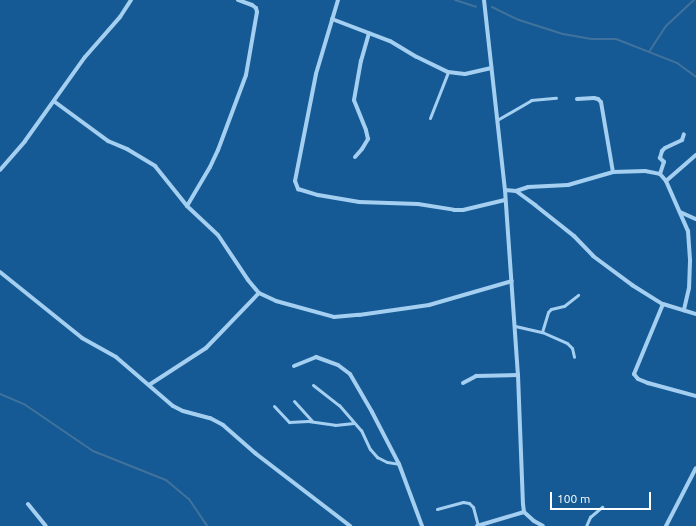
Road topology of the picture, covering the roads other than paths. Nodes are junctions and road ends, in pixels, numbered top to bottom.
1 (131, 0) edge
2 (238, 0) edge
3 (338, 0) edge
4 (484, 0) edge
5 (332, 19) junction
6 (369, 33) junction
7 (491, 68) junction
8 (448, 72) junction
9 (556, 98) dead end
10 (577, 99) dead end
11 (55, 102) junction
12 (430, 118) dead end
13 (497, 120) junction
14 (684, 134) dead end
15 (696, 155) edge
16 (355, 157) dead end
17 (0, 170) edge
18 (614, 172) junction
19 (660, 174) junction
20 (666, 181) junction
21 (505, 190) junction
22 (516, 191) junction
23 (505, 200) junction
24 (187, 206) junction
25 (679, 212) junction
26 (696, 219) edge
27 (0, 272) edge
28 (512, 281) junction
29 (259, 293) junction
30 (578, 295) dead end
31 (663, 304) junction
32 (684, 310) junction
33 (696, 314) edge
34 (515, 326) junction
35 (542, 332) junction
36 (574, 357) dead end
37 (294, 366) dead end
38 (518, 376) junction
39 (463, 383) dead end
40 (149, 385) junction
41 (313, 386) dead end
42 (696, 396) edge
43 (294, 401) dead end
44 (274, 406) dead end
45 (312, 421) junction
46 (354, 423) junction
47 (399, 464) junction
48 (696, 468) edge
49 (28, 504) dead end
50 (602, 507) dead end
51 (437, 509) dead end
52 (524, 512) junction
53 (46, 526) edge
54 (350, 526) edge
55 (422, 526) edge
56 (478, 526) edge
57 (543, 526) edge
58 (586, 526) edge
59 (666, 526) edge

1 - 11 street
2 - 24 street
3 - 5 street
4 - 7 street
5 - 6 street
5 - 23 street
6 - 8 street
6 - 16 street
7 - 8 street
7 - 13 street
8 - 12 lane
9 - 13 lane
10 - 18 street
11 - 17 street
11 - 24 street
13 - 21 street
14 - 19 street
15 - 20 street
18 - 19 street
18 - 22 street
19 - 20 street
20 - 25 street
21 - 22 street
21 - 23 street
22 - 31 street
23 - 28 street
24 - 29 street
25 - 26 street
25 - 32 street
27 - 40 street
28 - 29 street
28 - 34 street
29 - 40 street
30 - 35 lane
31 - 32 street
31 - 42 street
32 - 33 street
34 - 35 lane
34 - 38 street
35 - 36 lane
37 - 47 street
38 - 39 street
38 - 52 street
40 - 54 street
41 - 46 lane
43 - 45 lane
44 - 45 lane
45 - 46 lane
46 - 47 lane
47 - 55 street
48 - 59 street
49 - 53 street
50 - 58 lane
51 - 56 lane
52 - 56 street
52 - 57 street

